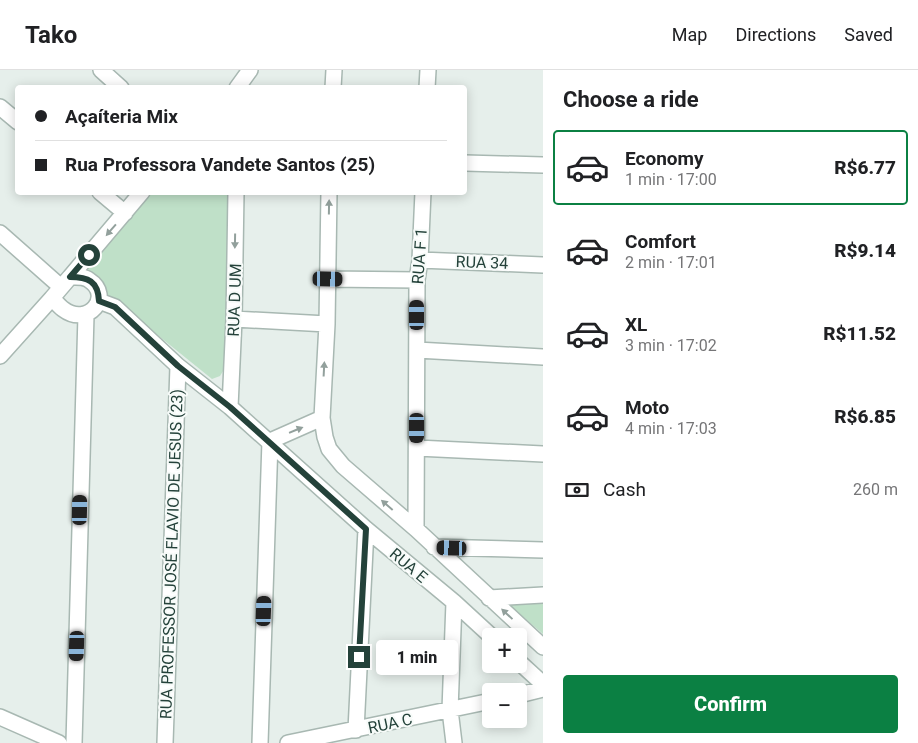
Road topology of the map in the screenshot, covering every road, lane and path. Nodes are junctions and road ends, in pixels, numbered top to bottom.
1 (101, 70) edge
2 (250, 70) edge
3 (334, 70) edge
4 (428, 70) edge
5 (118, 85) edge
6 (240, 85) edge
7 (333, 85) edge
8 (427, 85) edge
9 (0, 107) edge
10 (15, 120) edge
11 (467, 163) edge
12 (543, 165) edge
13 (104, 195) edge
14 (140, 195) edge
15 (236, 195) edge
16 (329, 195) edge
17 (423, 195) edge
18 (125, 213) junction
19 (0, 234) edge
20 (420, 260) junction
21 (543, 264) edge
22 (328, 279) junction
23 (417, 280) junction
24 (61, 288) junction
25 (99, 301) junction
26 (86, 315) junction
27 (234, 318) junction
28 (327, 324) junction
29 (417, 350) junction
30 (0, 356) edge
31 (543, 356) edge
32 (178, 366) junction
33 (230, 407) junction
34 (322, 418) junction
35 (270, 441) junction
36 (417, 448) junction
37 (543, 454) edge
38 (366, 529) junction
39 (416, 530) junction
40 (434, 547) junction
41 (543, 550) edge
42 (543, 595) edge
43 (489, 598) junction
44 (454, 602) junction
45 (482, 628) edge
46 (543, 647) edge
47 (527, 669) edge
48 (543, 684) edge
49 (543, 690) edge
50 (527, 693) edge
51 (482, 703) edge
52 (450, 710) junction
53 (0, 717) edge
54 (356, 730) junction
55 (59, 743) edge
56 (74, 743) edge
57 (164, 743) edge
58 (260, 743) edge
59 (288, 743) edge
60 (454, 743) edge

1 - 5 street
2 - 6 street
3 - 7 street
4 - 8 street
9 - 10 street
11 - 12 street
13 - 18 street
14 - 18 street
15 -> 27 street, RUA D UM
22 -> 16 street, RUA E
17 - 20 street, RUA F 1
18 -> 24 street
19 - 24 street
20 - 21 street, RUA 34
20 - 23 street, RUA F 1
22 - 23 street
22 - 28 street, RUA E
23 - 29 street, RUA F 1
24 - 25 street
24 - 26 street
24 - 30 street
25 - 26 street
25 - 32 street, RUA E
26 - 56 street
27 - 28 street
27 - 33 street, RUA D UM
34 -> 28 street, RUA E
29 - 31 street
29 - 36 street, RUA F 1
32 - 33 street, RUA E
32 - 57 street, RUA PROFESSOR JOSÉ FLAVIO DE JESUS (23)
33 - 35 street, RUA E
35 -> 34 street
39 -> 34 street, RUA E
35 - 38 street, RUA E
35 - 58 street
36 - 37 street
36 - 39 street, RUA F 1
38 - 44 street, RUA E
38 - 54 street
39 - 40 street, RUA E
40 - 41 street
40 - 43 street, RUA E
42 - 43 street
46 -> 43 street, RUA E
44 - 45 street, RUA E
44 - 52 street
47 - 48 street
49 - 50 street
51 - 52 street, RUA C
52 - 54 street, RUA C
52 - 60 street
53 - 55 street
54 - 59 street, RUA C

